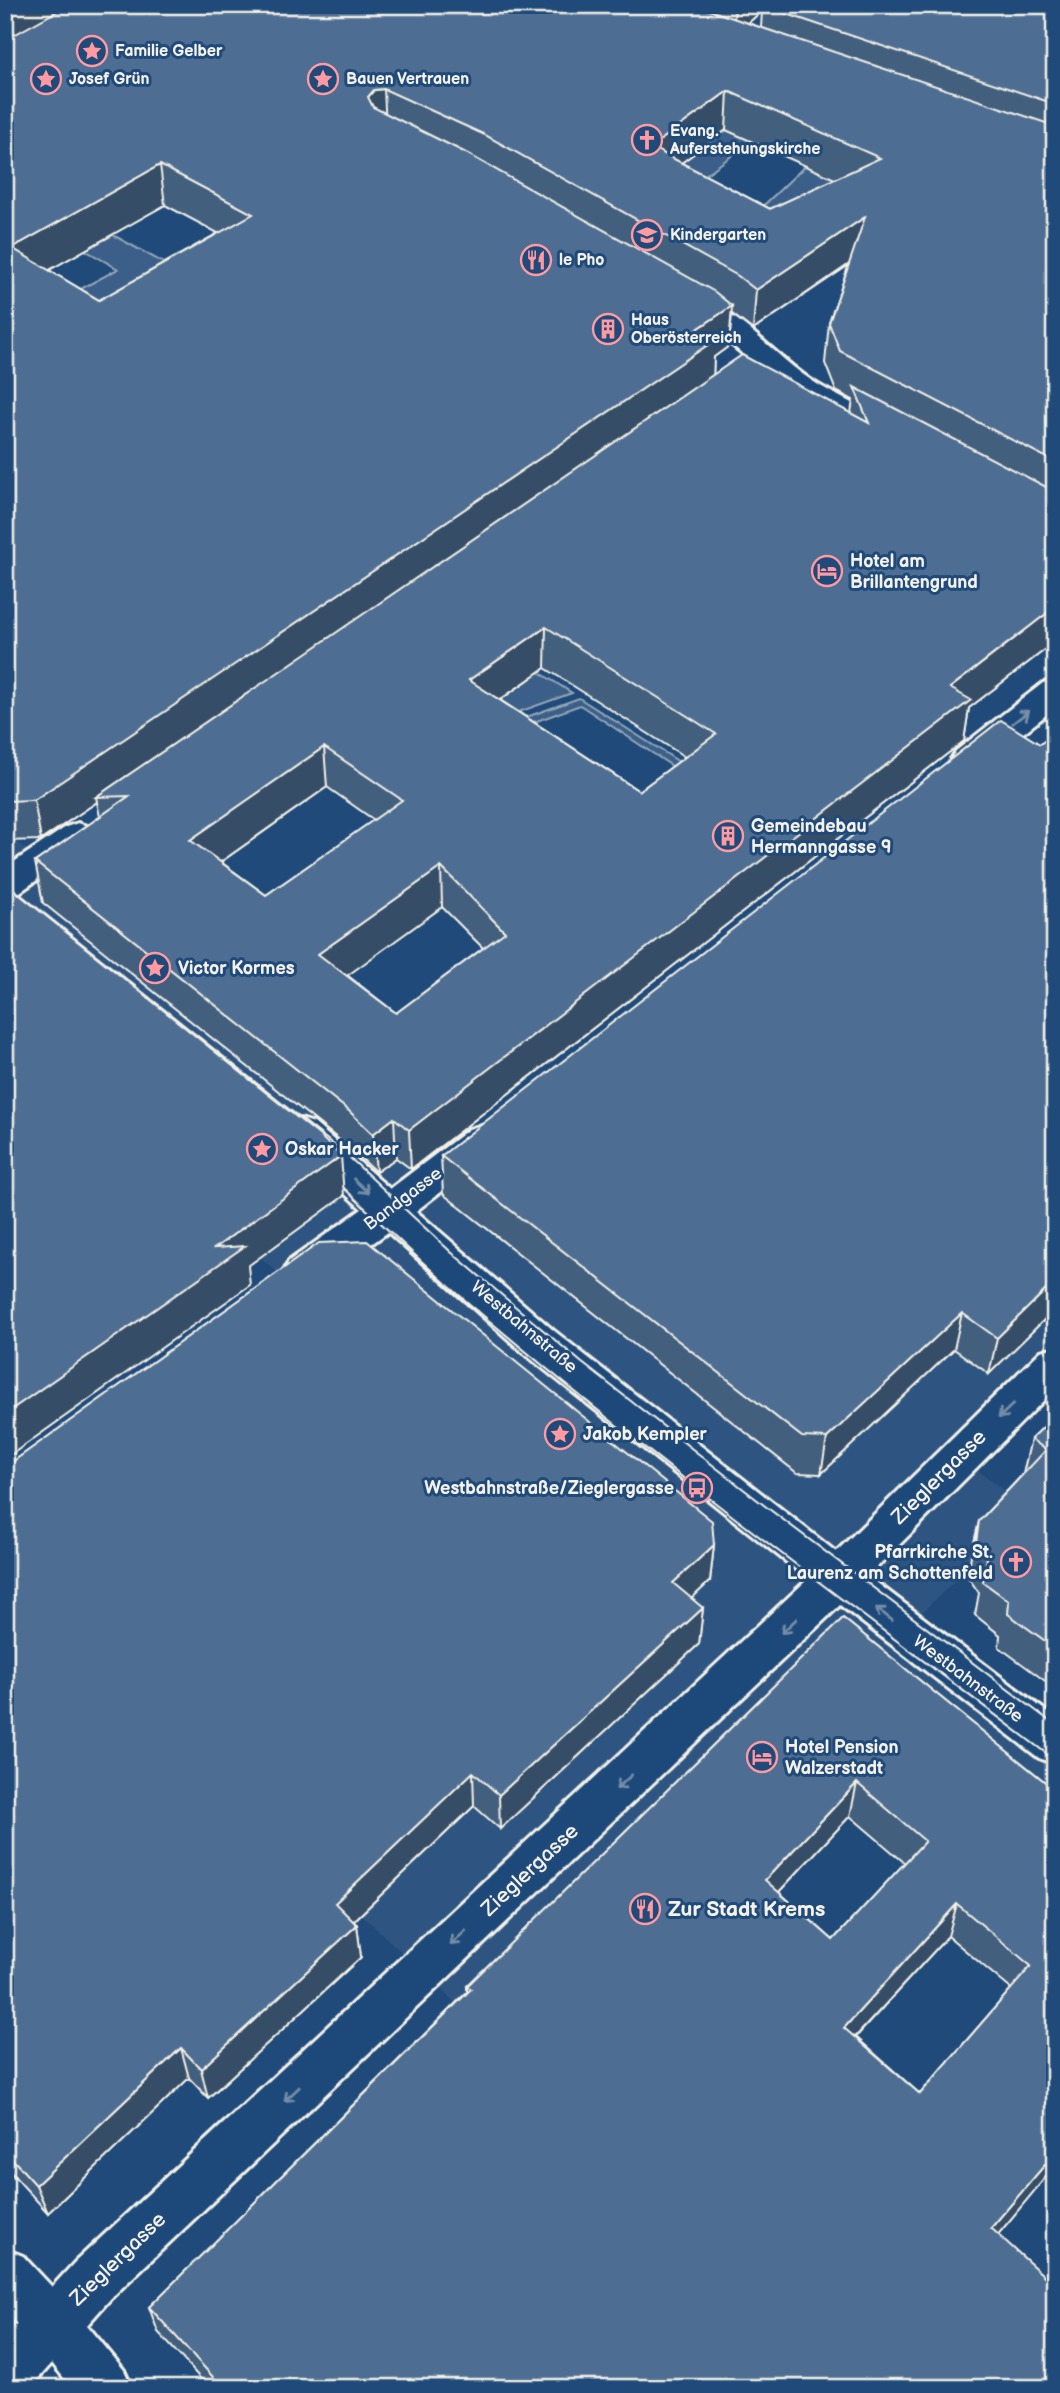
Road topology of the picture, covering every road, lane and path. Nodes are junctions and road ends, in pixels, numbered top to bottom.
1 (660, 287) edge
2 (768, 359) junction
3 (699, 406) edge
4 (924, 451) edge
5 (1055, 691) edge
6 (942, 779) edge
7 (104, 817) edge
8 (12, 897) edge
9 (273, 1110) edge
10 (508, 1118) edge
11 (388, 1211) junction
12 (272, 1295) edge
13 (1055, 1363) edge
14 (838, 1578) junction
15 (1055, 1744) edge
16 (5, 2274) edge
17 (53, 2325) junction
18 (5, 2376) edge
19 (106, 2388) edge

1 - 2 street
2 - 3 street
2 - 4 street
6 -> 5 street
7 - 8 street
9 -> 11 street, Westbahnstraße
10 - 11 street, Bandgasse
11 - 12 street, Bandgasse
11 - 14 street, Westbahnstraße
13 -> 14 street, Zieglergasse
15 -> 14 street, Westbahnstraße
14 -> 17 street, Zieglergasse
16 - 17 street
17 - 18 street, Zieglergasse
17 - 19 street

